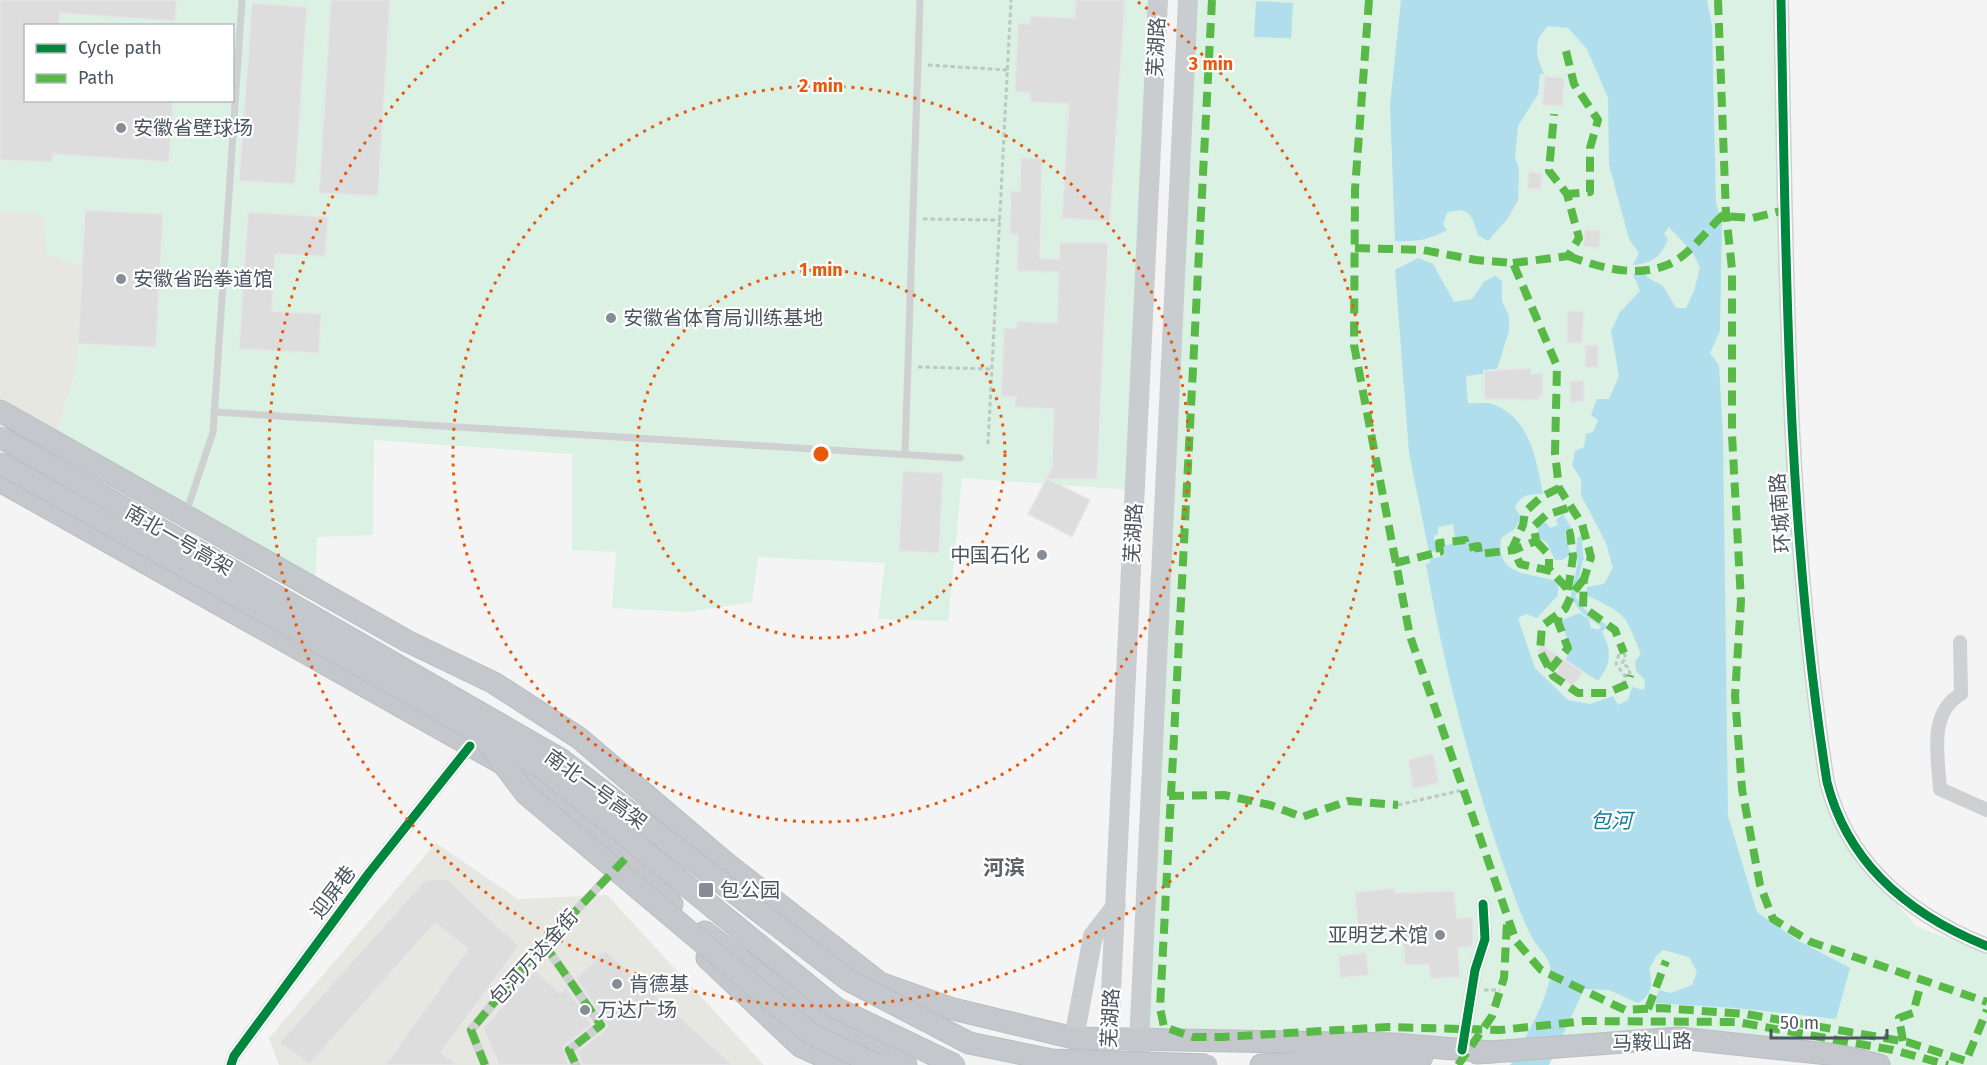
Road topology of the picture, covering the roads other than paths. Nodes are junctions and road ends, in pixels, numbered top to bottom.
1 (242, 0) edge
2 (920, 0) edge
3 (1158, 0) edge
4 (1188, 0) edge
5 (1781, 0) edge
6 (0, 401) edge
7 (0, 411) edge
8 (214, 412) junction
9 (0, 436) edge
10 (905, 454) junction
11 (960, 458) dead end
12 (0, 463) edge
13 (0, 481) edge
14 (189, 504) dead end
15 (407, 641) junction
16 (1960, 642) dead end
17 (475, 739) junction
18 (1987, 810) edge
19 (625, 858) junction
20 (1483, 904) dead end
21 (1116, 906) junction
22 (544, 945) junction
23 (1987, 946) edge
24 (1074, 1038) junction
25 (1108, 1039) junction
26 (1140, 1039) junction
27 (1462, 1050) junction
28 (1491, 1052) junction
29 (231, 1065) edge
30 (485, 1065) edge
31 (576, 1065) edge
32 (841, 1065) edge
33 (877, 1065) edge
34 (906, 1065) edge
35 (955, 1065) edge
36 (1107, 1065) edge
37 (1138, 1065) edge
38 (1208, 1065) edge
39 (1261, 1065) edge
40 (1879, 1065) edge

1 - 8 lane
2 - 10 lane
3 - 21 main road, 芜湖路
4 - 26 main road, 芜湖路
5 - 23 street, 环城南路
6 - 15 highway
7 - 15 highway
8 - 10 lane
8 - 14 lane
9 - 38 highway, 南北一号高架, bridge
10 - 11 lane
12 - 17 highway, 南北一号高架, bridge
13 - 17 highway
15 - 24 highway
16 - 18 street
17 - 19 highway
17 - 29 street, 迎屏巷
17 - 32 highway
17 - 33 highway, bridge
17 - 35 highway, 南北一号高架, bridge
19 - 22 street, 包河万达金街
19 - 34 highway
20 - 27 street
21 - 24 main road
21 - 25 main road, 芜湖路
22 - 30 street, 包河万达金街
22 - 31 street
24 - 25 highway
25 - 26 highway
25 - 36 main road, 芜湖路
26 - 27 highway
26 - 37 main road, 芜湖路
27 - 28 highway
28 - 39 highway, 马鞍山路
28 - 40 highway, 马鞍山路

